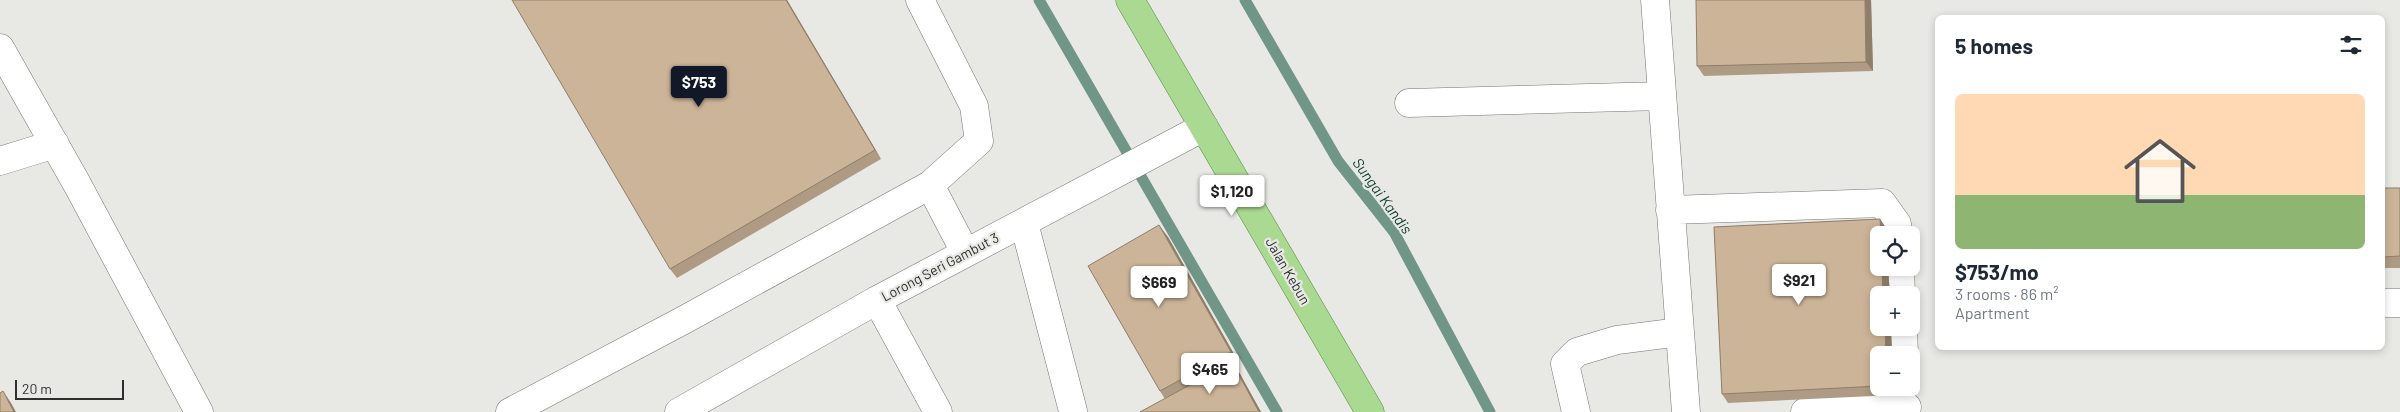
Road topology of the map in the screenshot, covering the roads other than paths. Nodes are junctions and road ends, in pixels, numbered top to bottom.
1 (920, 0) edge
2 (1130, 0) edge
3 (1655, 0) edge
4 (0, 48) edge
5 (1662, 96) junction
6 (1409, 103) dead end
7 (1204, 127) junction
8 (54, 144) junction
9 (0, 161) edge
10 (930, 185) junction
11 (1670, 210) junction
12 (1024, 223) junction
13 (1897, 226) edge
14 (965, 252) junction
15 (877, 300) junction
16 (2400, 303) edge
17 (2385, 304) edge
18 (1680, 332) junction
19 (1907, 402) edge
20 (1073, 411) edge
21 (199, 412) edge
22 (510, 412) edge
23 (679, 412) edge
24 (938, 412) edge
25 (1370, 412) edge
26 (1576, 412) edge
27 (1686, 412) edge
28 (1805, 412) edge

1 - 10 lane
2 - 7 main road, Jalan Kebun
3 - 5 lane
4 - 8 lane
5 - 6 lane
5 - 11 lane
7 - 12 lane, Lorong Seri Gambut 3
7 - 25 main road, Jalan Kebun
8 - 9 lane
8 - 21 lane
10 - 14 lane
10 - 22 lane
11 - 13 lane
11 - 18 lane
12 - 14 lane, Lorong Seri Gambut 3
12 - 20 lane
14 - 15 lane, Lorong Seri Gambut 3
15 - 23 lane, Lorong Seri Gambut 3
15 - 24 lane
16 - 17 lane
18 - 26 lane
18 - 27 lane
19 - 28 lane

